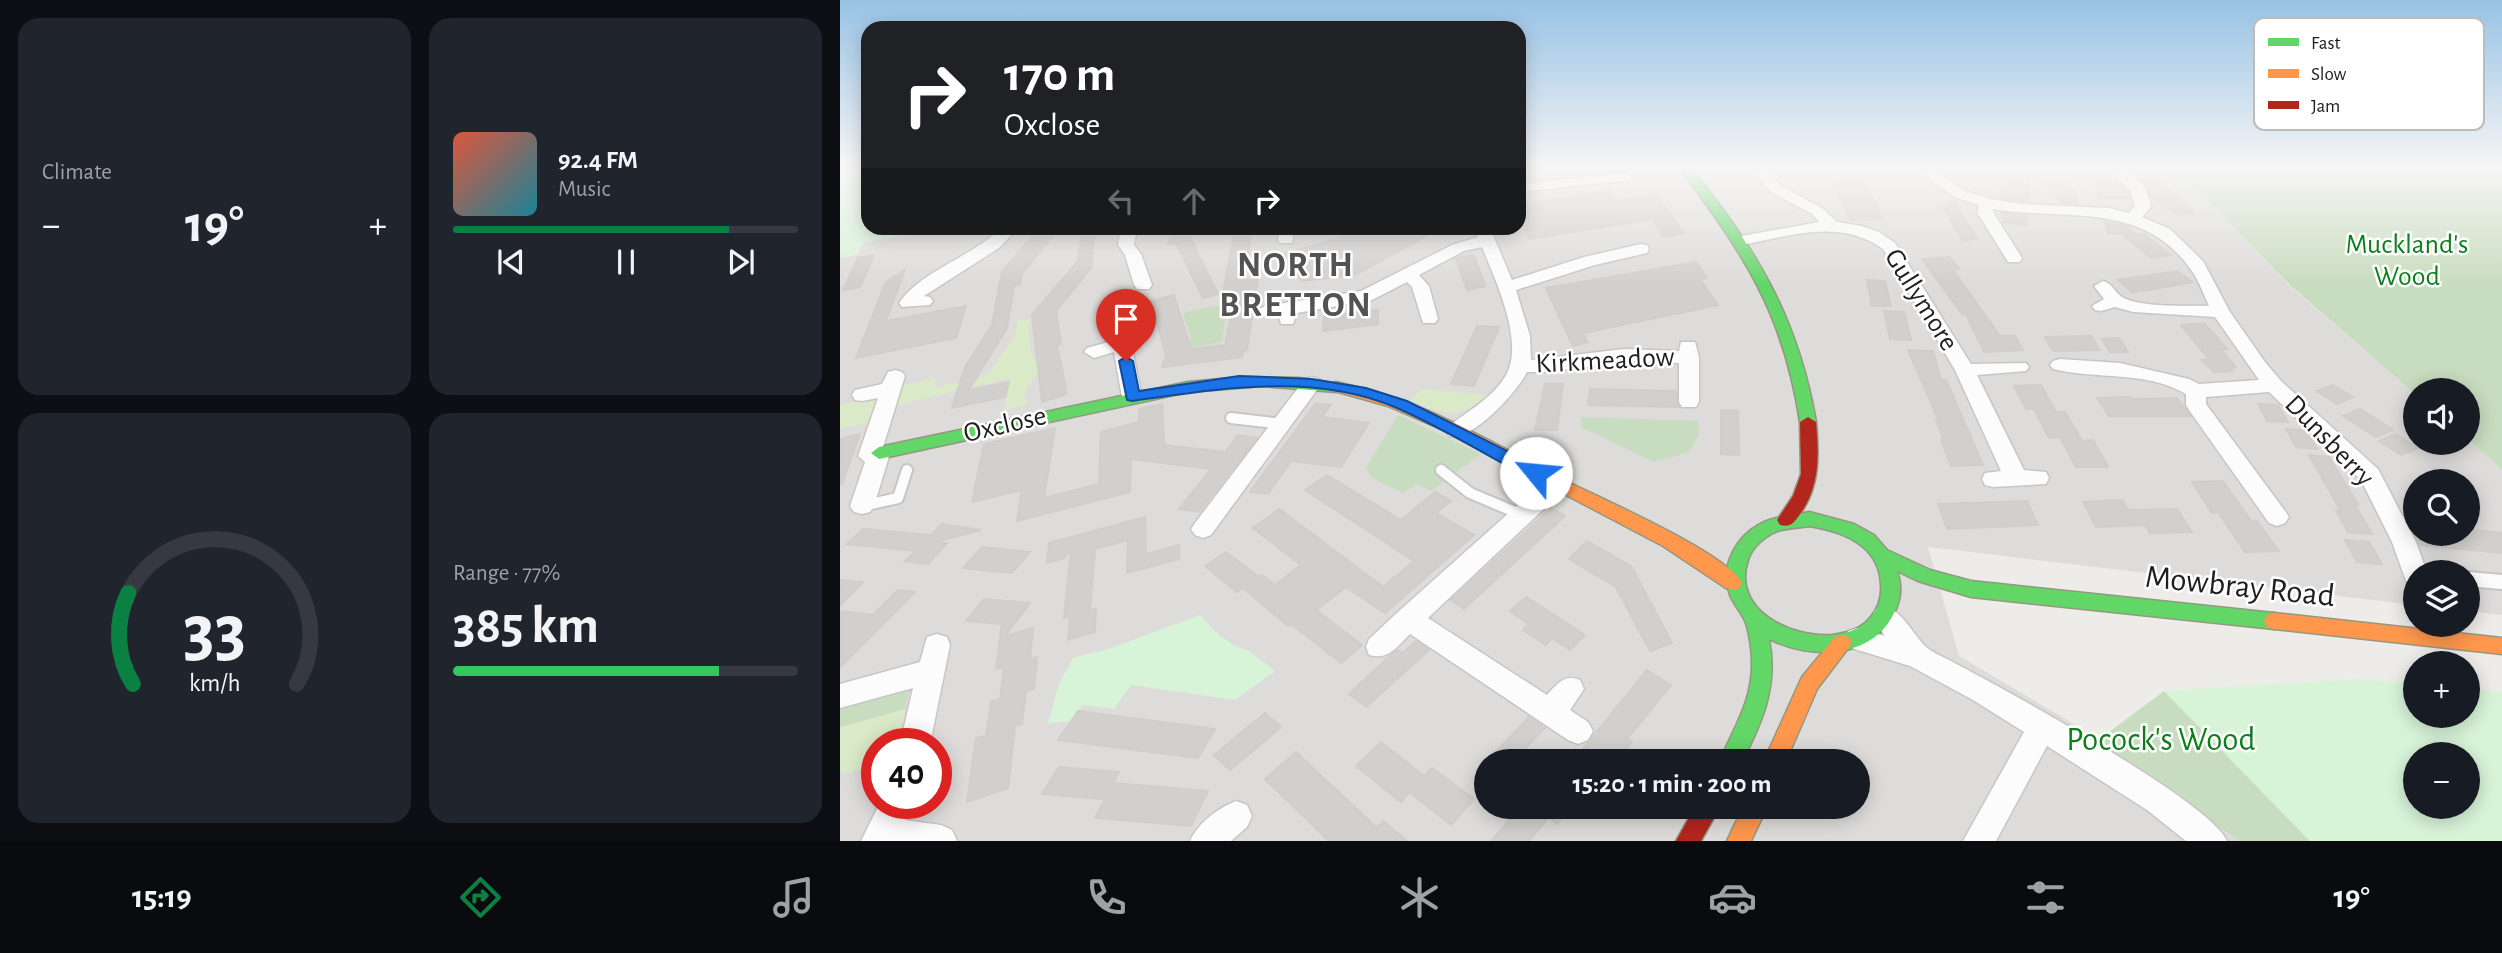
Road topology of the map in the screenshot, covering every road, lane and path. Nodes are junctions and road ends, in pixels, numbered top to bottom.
1 (1715, 206) edge
2 (1808, 206) edge
3 (1987, 206) edge
4 (2006, 206) edge
5 (2143, 206) edge
6 (2133, 219) junction
7 (1832, 226) junction
8 (1003, 235) edge
9 (1128, 235) edge
10 (1482, 235) edge
11 (1484, 235) edge
12 (1742, 240) junction
13 (1630, 248) dead end
14 (1989, 251) dead end
15 (1409, 274) junction
16 (1137, 281) dead end
17 (2103, 286) dead end
18 (1505, 288) junction
19 (913, 305) dead end
20 (1265, 311) dead end
21 (2221, 312) junction
22 (1429, 319) dead end
23 (1094, 352) dead end
24 (2060, 365) dead end
25 (1520, 366) junction
26 (2019, 367) dead end
27 (1965, 370) junction
28 (1312, 383) junction
29 (2274, 385) junction
30 (2196, 391) junction
31 (862, 395) dead end
32 (1132, 397) junction
33 (1689, 402) dead end
34 (1231, 418) dead end
35 (1282, 424) junction
36 (1457, 431) junction
37 (879, 453) junction
38 (907, 470) dead end
39 (1441, 470) dead end
40 (1811, 478) junction
41 (1993, 479) dead end
42 (1556, 484) junction
43 (862, 506) joint
44 (1522, 515) junction
45 (1219, 517) dead end
46 (2277, 517) dead end
47 (1786, 520) junction
48 (1853, 531) junction
49 (1743, 544) junction
50 (1687, 552) junction
51 (1882, 555) junction
52 (2410, 560) edge
53 (2480, 580) edge
54 (2502, 582) edge
55 (1733, 583) junction
56 (1971, 589) junction
57 (1935, 594) dead end
58 (1908, 601) dead end
59 (1888, 612) junction
60 (1408, 619) junction
61 (1755, 620) junction
62 (2403, 632) edge
63 (2463, 637) edge
64 (1849, 641) junction
65 (2502, 646) edge
66 (1379, 647) dead end
67 (1918, 657) junction
68 (1570, 689) dead end
69 (840, 696) edge
70 (1550, 712) junction
71 (2042, 727) junction
72 (919, 728) edge
73 (1578, 731) dead end
74 (1737, 749) edge
75 (1780, 749) edge
76 (889, 819) edge
77 (1701, 819) edge
78 (1749, 819) edge
79 (880, 837) edge
80 (941, 841) edge
81 (1688, 841) edge
82 (1739, 841) edge
83 (1979, 841) edge
84 (2211, 841) edge

1 - 12 street
2 - 7 street
3 - 14 street
4 - 6 street, Dunsberry
5 - 6 street
6 - 21 street, Dunsberry
7 - 12 street, Gullymore
7 - 27 street, Gullymore
8 - 19 street
9 - 16 street
10 - 15 street
11 - 18 street, Kirkmeadow
12 - 40 street
13 - 18 street
15 - 20 street
15 - 22 street
17 - 21 street
18 - 25 street, Kirkmeadow
21 - 29 street, Dunsberry
23 - 32 street
24 - 30 street, Dunsberry
25 - 33 street, Kirkmeadow
25 - 36 street, Kirkmeadow
26 - 27 street, Gullymore
27 - 41 street, Gullymore
28 - 32 street, Oxclose
28 - 35 street
28 - 36 street, Oxclose
29 - 30 street, Dunsberry
29 - 52 street, Dunsberry
30 - 46 street
31 - 37 street
32 - 37 street, Oxclose
34 - 35 lane
35 - 45 street
36 - 42 street, Oxclose
37 - 43 street
38 - 43 lane
39 - 44 lane
40 - 47 street
40 - 48 street
42 - 44 street
42 - 50 street, Oxclose
44 - 60 street
47 - 48 street
47 - 49 street
48 - 51 street
49 - 50 street
49 - 55 street
50 - 55 street, Oxclose
51 - 56 street, Mowbray Road
51 - 59 street
53 - 54 lane
55 - 61 street
56 - 57 street, Mowbray Road
56 - 62 street, Mowbray Road
58 - 59 street
59 - 64 street
59 - 67 street
60 - 66 street
60 - 70 street
61 - 64 street
61 - 74 street
63 - 65 street, Mowbray Road
64 - 67 street
64 - 75 street
67 - 71 street
68 - 70 street
69 - 72 street
70 - 73 street
71 - 83 street
71 - 84 street
76 - 79 street
77 - 81 street
78 - 82 street
79 - 80 street

